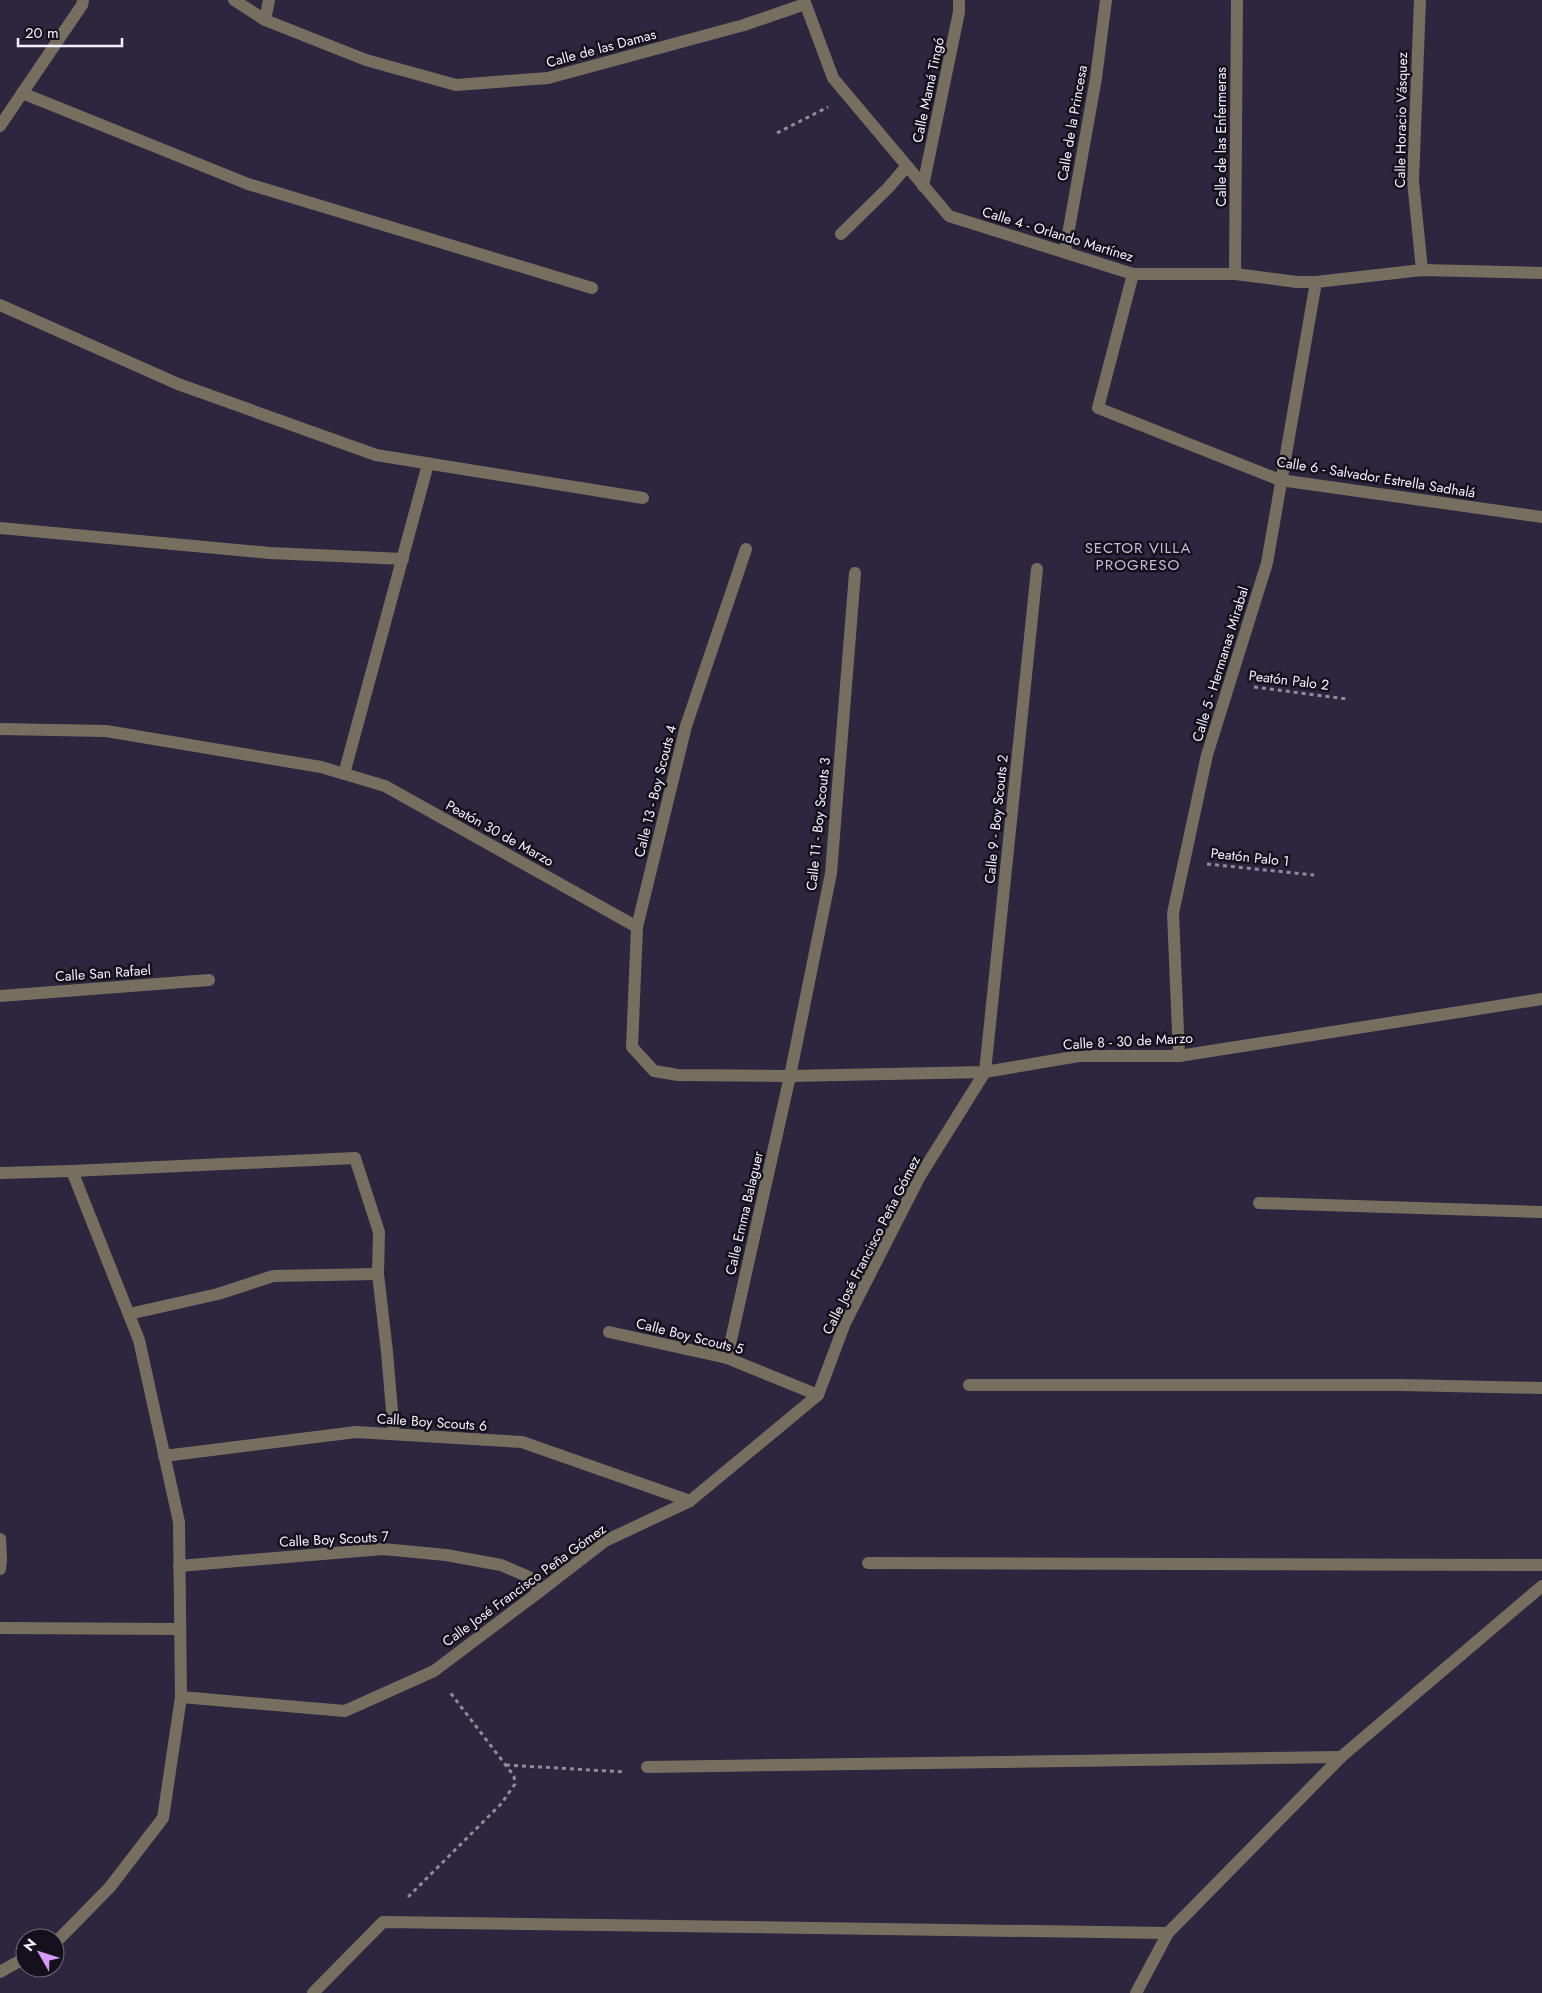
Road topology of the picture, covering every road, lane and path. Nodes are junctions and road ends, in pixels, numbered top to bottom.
1 (83, 0) edge
2 (234, 0) edge
3 (269, 0) edge
4 (959, 0) edge
5 (1106, 0) edge
6 (1237, 0) edge
7 (1420, 0) edge
8 (804, 2) edge
9 (264, 20) junction
10 (22, 93) junction
11 (848, 97) junction
12 (0, 126) edge
13 (776, 133) dead end
14 (907, 166) junction
15 (923, 186) junction
16 (842, 234) dead end
17 (1065, 251) junction
18 (1422, 270) junction
19 (1542, 272) edge
20 (1133, 274) junction
21 (1235, 274) junction
22 (1316, 282) junction
23 (592, 288) dead end
24 (0, 305) edge
25 (428, 464) junction
26 (1280, 480) junction
27 (643, 498) dead end
28 (1542, 517) edge
29 (0, 528) edge
30 (746, 549) dead end
31 (402, 559) junction
32 (1037, 569) dead end
33 (855, 573) dead end
34 (1229, 684) junction
35 (1347, 698) dead end
36 (0, 729) edge
37 (344, 774) junction
38 (1184, 861) junction
39 (1314, 875) dead end
40 (637, 926) junction
41 (209, 980) dead end
42 (0, 996) edge
43 (1542, 999) edge
44 (632, 1048) joint
45 (1179, 1056) junction
46 (985, 1072) junction
47 (790, 1076) junction
48 (72, 1171) junction
49 (0, 1172) edge
50 (1259, 1203) dead end
51 (1542, 1212) edge
52 (378, 1274) junction
53 (129, 1314) junction
54 (609, 1332) dead end
55 (727, 1358) junction
56 (969, 1385) dead end
57 (1542, 1388) edge
58 (818, 1395) junction
59 (394, 1434) junction
60 (164, 1456) junction
61 (690, 1501) junction
62 (0, 1539) edge
63 (0, 1563) edge
64 (868, 1563) dead end
65 (1542, 1565) edge
66 (179, 1566) junction
67 (1542, 1586) edge
68 (539, 1592) junction
69 (0, 1628) edge
70 (179, 1629) junction
71 (434, 1671) junction
72 (181, 1697) junction
73 (1341, 1757) junction
74 (506, 1765) junction
75 (647, 1767) joint
76 (383, 1922) junction
77 (65, 1933) edge
78 (1168, 1933) junction
79 (15, 1964) edge
80 (0, 1972) edge
81 (314, 1993) edge
82 (1136, 1993) edge

1 - 10 street
2 - 9 street, Calle de las Damas
3 - 9 street
4 - 15 street, Calle Mamá Tingó
5 - 17 street, Calle de la Princesa
6 - 21 street, Calle de las Enfermeras
7 - 18 street, Calle Horacio Vásquez
8 - 9 street, Calle de las Damas
8 - 11 street, Calle 4 - Orlando Martínez
10 - 12 street
10 - 23 street
11 - 13 path
11 - 14 street, Calle 4 - Orlando Martínez
14 - 15 street, Calle 4 - Orlando Martínez
14 - 16 street
15 - 17 street, Calle 4 - Orlando Martínez
17 - 20 street, Calle 4 - Orlando Martínez
18 - 19 street, Calle 4 - Orlando Martínez
18 - 22 street, Calle 4 - Orlando Martínez
20 - 21 street, Calle 4 - Orlando Martínez
20 - 26 street, Calle 6 - Salvador Estrella Sadhalá
21 - 22 street, Calle 4 - Orlando Martínez
22 - 26 street, Calle 5 - Hermanas Mirabal
24 - 25 street
25 - 27 street
25 - 31 street
26 - 28 street, Calle 6 - Salvador Estrella Sadhalá
26 - 34 street, Calle 5 - Hermanas Mirabal
29 - 31 street
30 - 40 street, Calle 13 - Boy Scouts 4
31 - 37 street
32 - 46 street, Calle 9 - Boy Scouts 2
33 - 47 street, Calle 11 - Boy Scouts 3
34 - 35 path, Peatón Palo 2
34 - 38 street, Calle 5 - Hermanas Mirabal
36 - 37 street, Peatón 30 de Marzo
37 - 40 street, Peatón 30 de Marzo
38 - 39 path, Peatón Palo 1
38 - 45 street, Calle 5 - Hermanas Mirabal
40 - 44 street, Calle 13 - Boy Scouts 4
41 - 42 street, Calle San Rafael
43 - 45 street, Calle 8 - 30 de Marzo
44 - 47 street, Calle 8 - 30 de Marzo
45 - 46 street, Calle 8 - 30 de Marzo
46 - 47 street, Calle 8 - 30 de Marzo
46 - 58 street, Calle José Francisco Peña Gómez
47 - 55 street, Calle Emma Balaguer
48 - 49 street
48 - 52 street
48 - 53 street
50 - 51 street
52 - 53 street
52 - 59 street
53 - 60 street
54 - 55 street, Calle Boy Scouts 5
55 - 58 street, Calle Boy Scouts 5
56 - 57 street
58 - 61 street, Calle José Francisco Peña Gómez
59 - 60 street, Calle Boy Scouts 6
59 - 61 street, Calle Boy Scouts 6
60 - 66 street
61 - 68 street, Calle José Francisco Peña Gómez
62 - 63 street
64 - 65 street
66 - 68 street, Calle Boy Scouts 7
66 - 70 street
67 - 73 street
68 - 71 street, Calle José Francisco Peña Gómez
69 - 70 street
70 - 72 street
71 - 72 street, Calle José Francisco Peña Gómez
71 - 74 path
72 - 77 street
73 - 75 street
73 - 78 street
74 - 75 path
74 - 76 path
76 - 78 street
76 - 81 street
78 - 82 street
79 - 80 street

